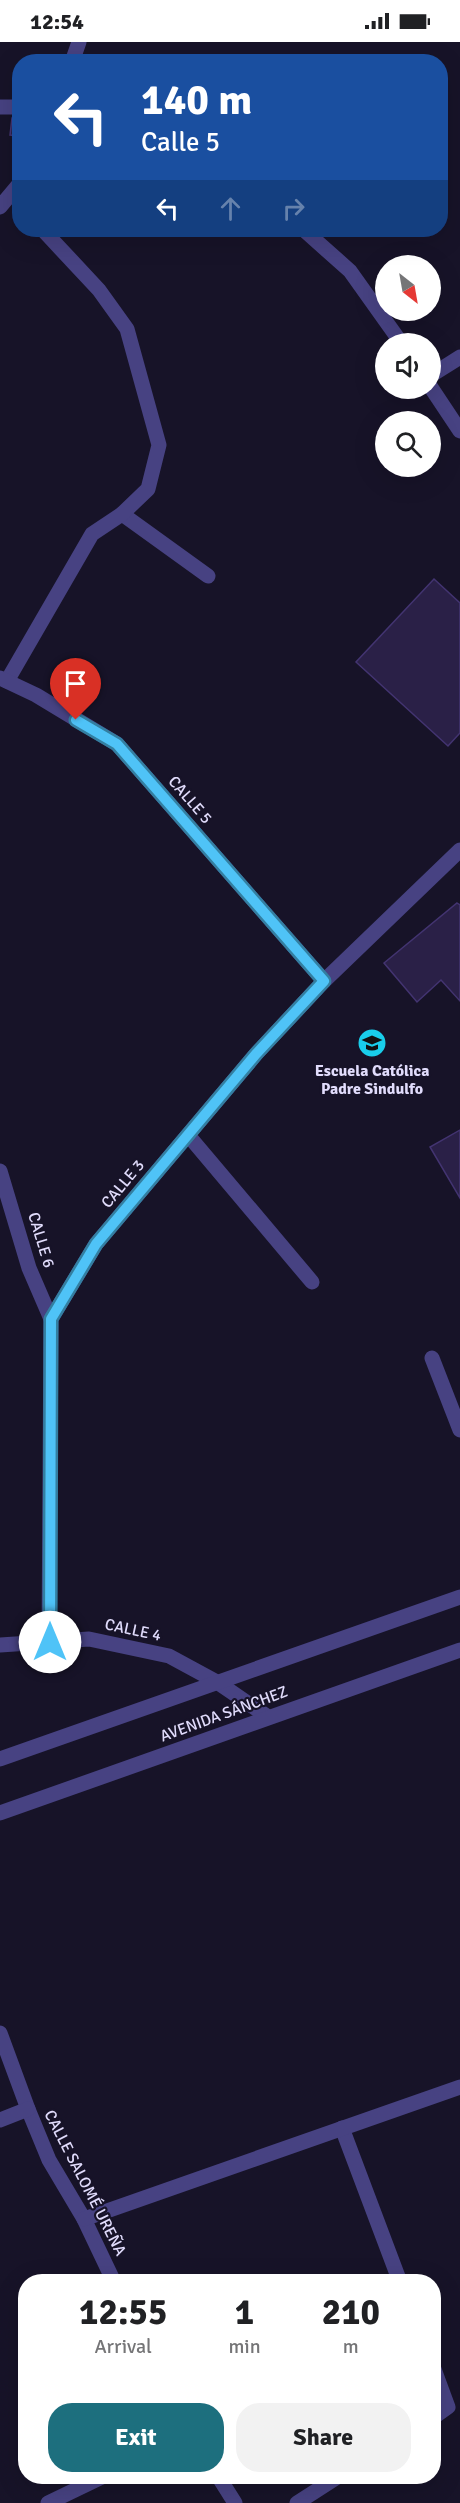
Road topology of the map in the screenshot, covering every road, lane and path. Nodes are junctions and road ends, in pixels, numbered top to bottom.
1 (12, 198) edge
2 (0, 207) edge
3 (49, 237) edge
4 (312, 237) edge
5 (394, 333) edge
6 (460, 357) edge
7 (441, 369) edge
8 (439, 399) edge
9 (460, 431) edge
10 (122, 514) junction
11 (208, 576) dead end
12 (3, 679) edge
13 (459, 852) edge
14 (324, 981) junction
15 (188, 1135) junction
16 (0, 1171) edge
17 (312, 1282) dead end
18 (51, 1319) junction
19 (432, 1358) dead end
20 (460, 1430) edge
21 (460, 1597) edge
22 (50, 1642) junction
23 (0, 1645) edge
24 (460, 1650) edge
25 (217, 1682) junction
26 (268, 1717) junction
27 (0, 1760) edge
28 (0, 1813) edge
29 (0, 2033) edge
30 (460, 2087) edge
31 (28, 2109) junction
32 (0, 2120) edge
33 (342, 2128) junction
34 (84, 2218) junction
35 (110, 2274) edge
36 (397, 2274) edge
37 (441, 2381) edge
38 (454, 2404) edge
39 (441, 2412) edge
40 (87, 2484) edge
41 (223, 2484) edge
42 (327, 2484) edge
43 (48, 2503) edge
44 (235, 2503) edge
45 (297, 2503) edge

1 - 2 street
3 - 10 street
4 - 5 street
6 - 7 street
8 - 9 street
10 - 11 street
10 - 12 street
12 - 14 street, CALLE 5
13 - 14 street, CALLE 3
14 - 15 street, CALLE 3
15 - 17 street
15 - 18 street, CALLE 3
16 - 18 street, CALLE 6
18 - 22 street
19 - 20 street
21 - 25 street, AVENIDA SÁNCHEZ
22 - 23 street, CALLE 4
22 - 25 street, CALLE 4
24 - 26 street, AVENIDA SÁNCHEZ
25 - 26 street, CALLE 4
25 - 27 street, AVENIDA SÁNCHEZ
26 - 28 street, AVENIDA SÁNCHEZ
29 - 31 street, CALLE SALOMÉ UREÑA
30 - 33 street
31 - 32 street
31 - 34 street, CALLE SALOMÉ UREÑA
33 - 34 street
33 - 36 street
34 - 35 street, CALLE SALOMÉ UREÑA
37 - 38 street
38 - 39 street
40 - 43 street
41 - 44 street
42 - 45 street

